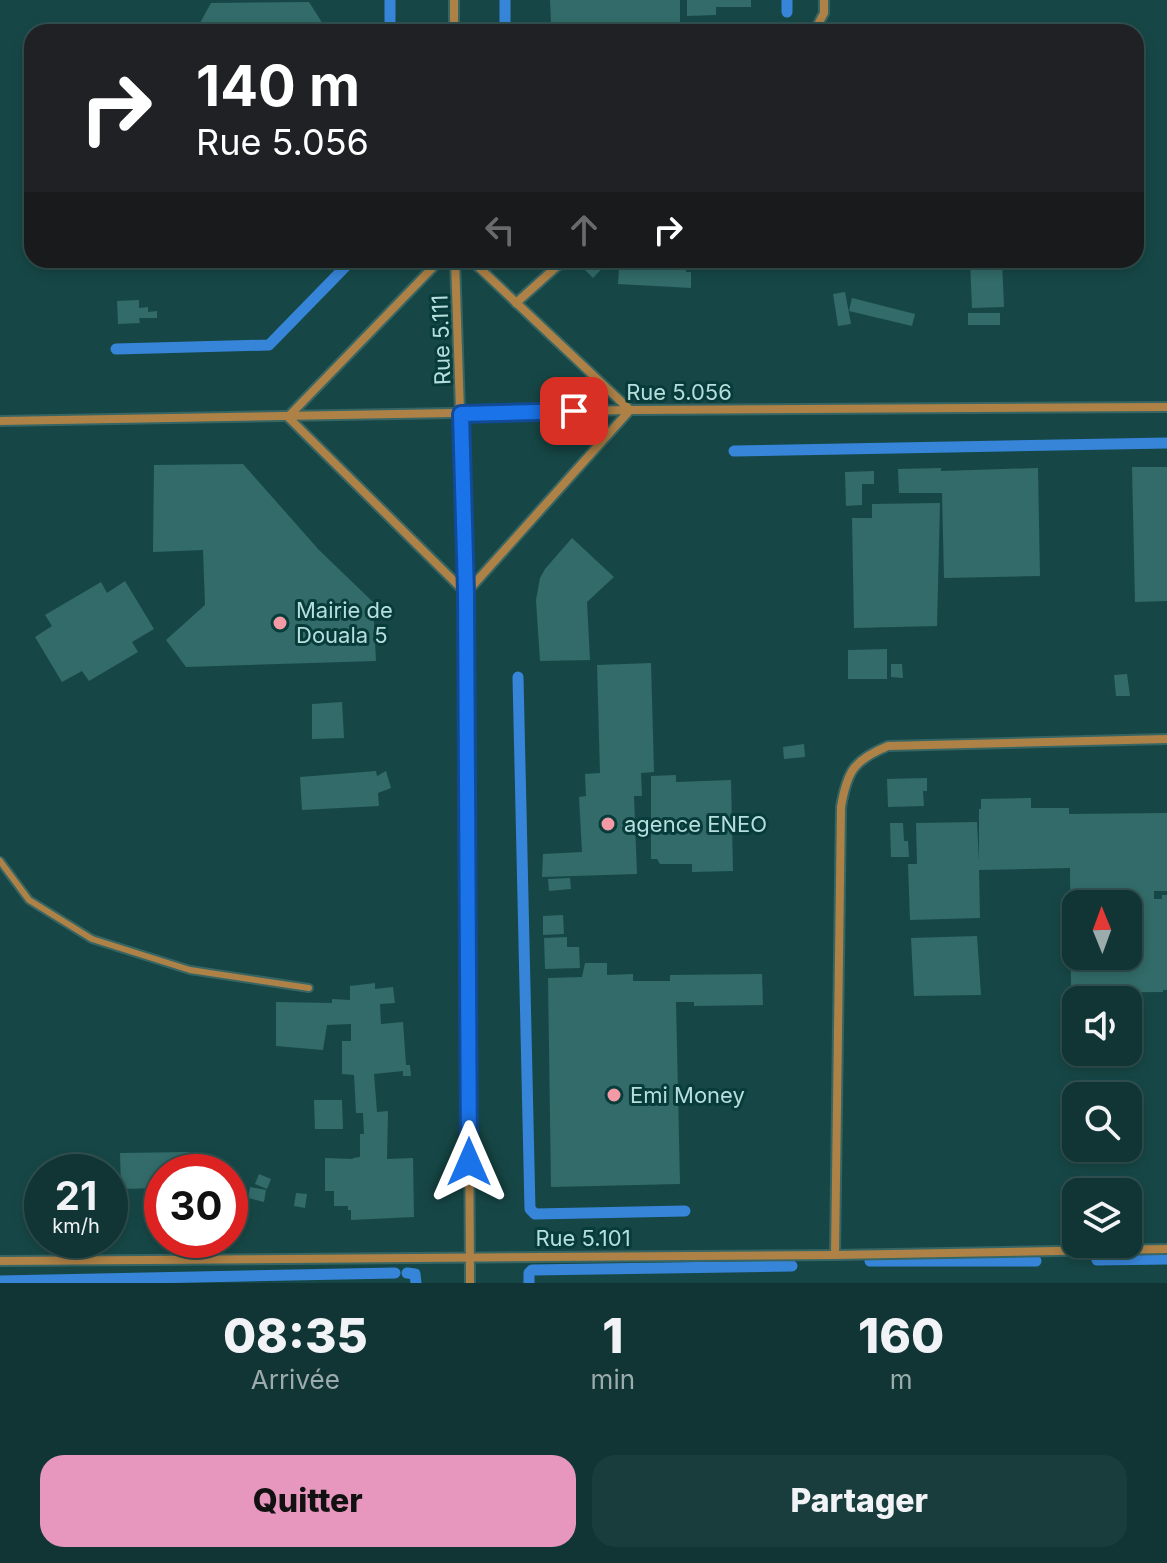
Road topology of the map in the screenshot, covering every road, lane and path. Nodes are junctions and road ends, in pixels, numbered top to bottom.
1 (454, 0) edge
2 (824, 0) edge
3 (454, 24) edge
4 (818, 24) edge
5 (432, 268) edge
6 (455, 268) edge
7 (479, 268) edge
8 (555, 268) edge
9 (516, 303) junction
10 (1167, 407) edge
11 (630, 410) junction
12 (461, 414) junction
13 (288, 417) junction
14 (0, 421) edge
15 (466, 593) junction
16 (1167, 739) edge
17 (0, 861) edge
18 (309, 988) dead end
19 (1167, 1249) edge
20 (835, 1255) junction
21 (469, 1257) junction
22 (0, 1261) edge
23 (470, 1283) edge

1 - 3 street
2 - 4 street
5 - 13 street
6 - 12 street, Rue 5.111
7 - 9 street
8 - 9 street
9 - 11 street
10 - 11 street, Rue 5.056
11 - 12 street, Rue 5.056
11 - 15 street
12 - 13 street, Rue 5.056
12 - 15 street, Rue 5.111
13 - 14 street, Rue 5.056
13 - 15 street
15 - 21 street, Rue 5.111
16 - 20 street
17 - 18 lane
19 - 20 street, Rue 5.101
20 - 21 street, Rue 5.101
21 - 22 street, Rue 5.101
21 - 23 street, Rue 5.111

